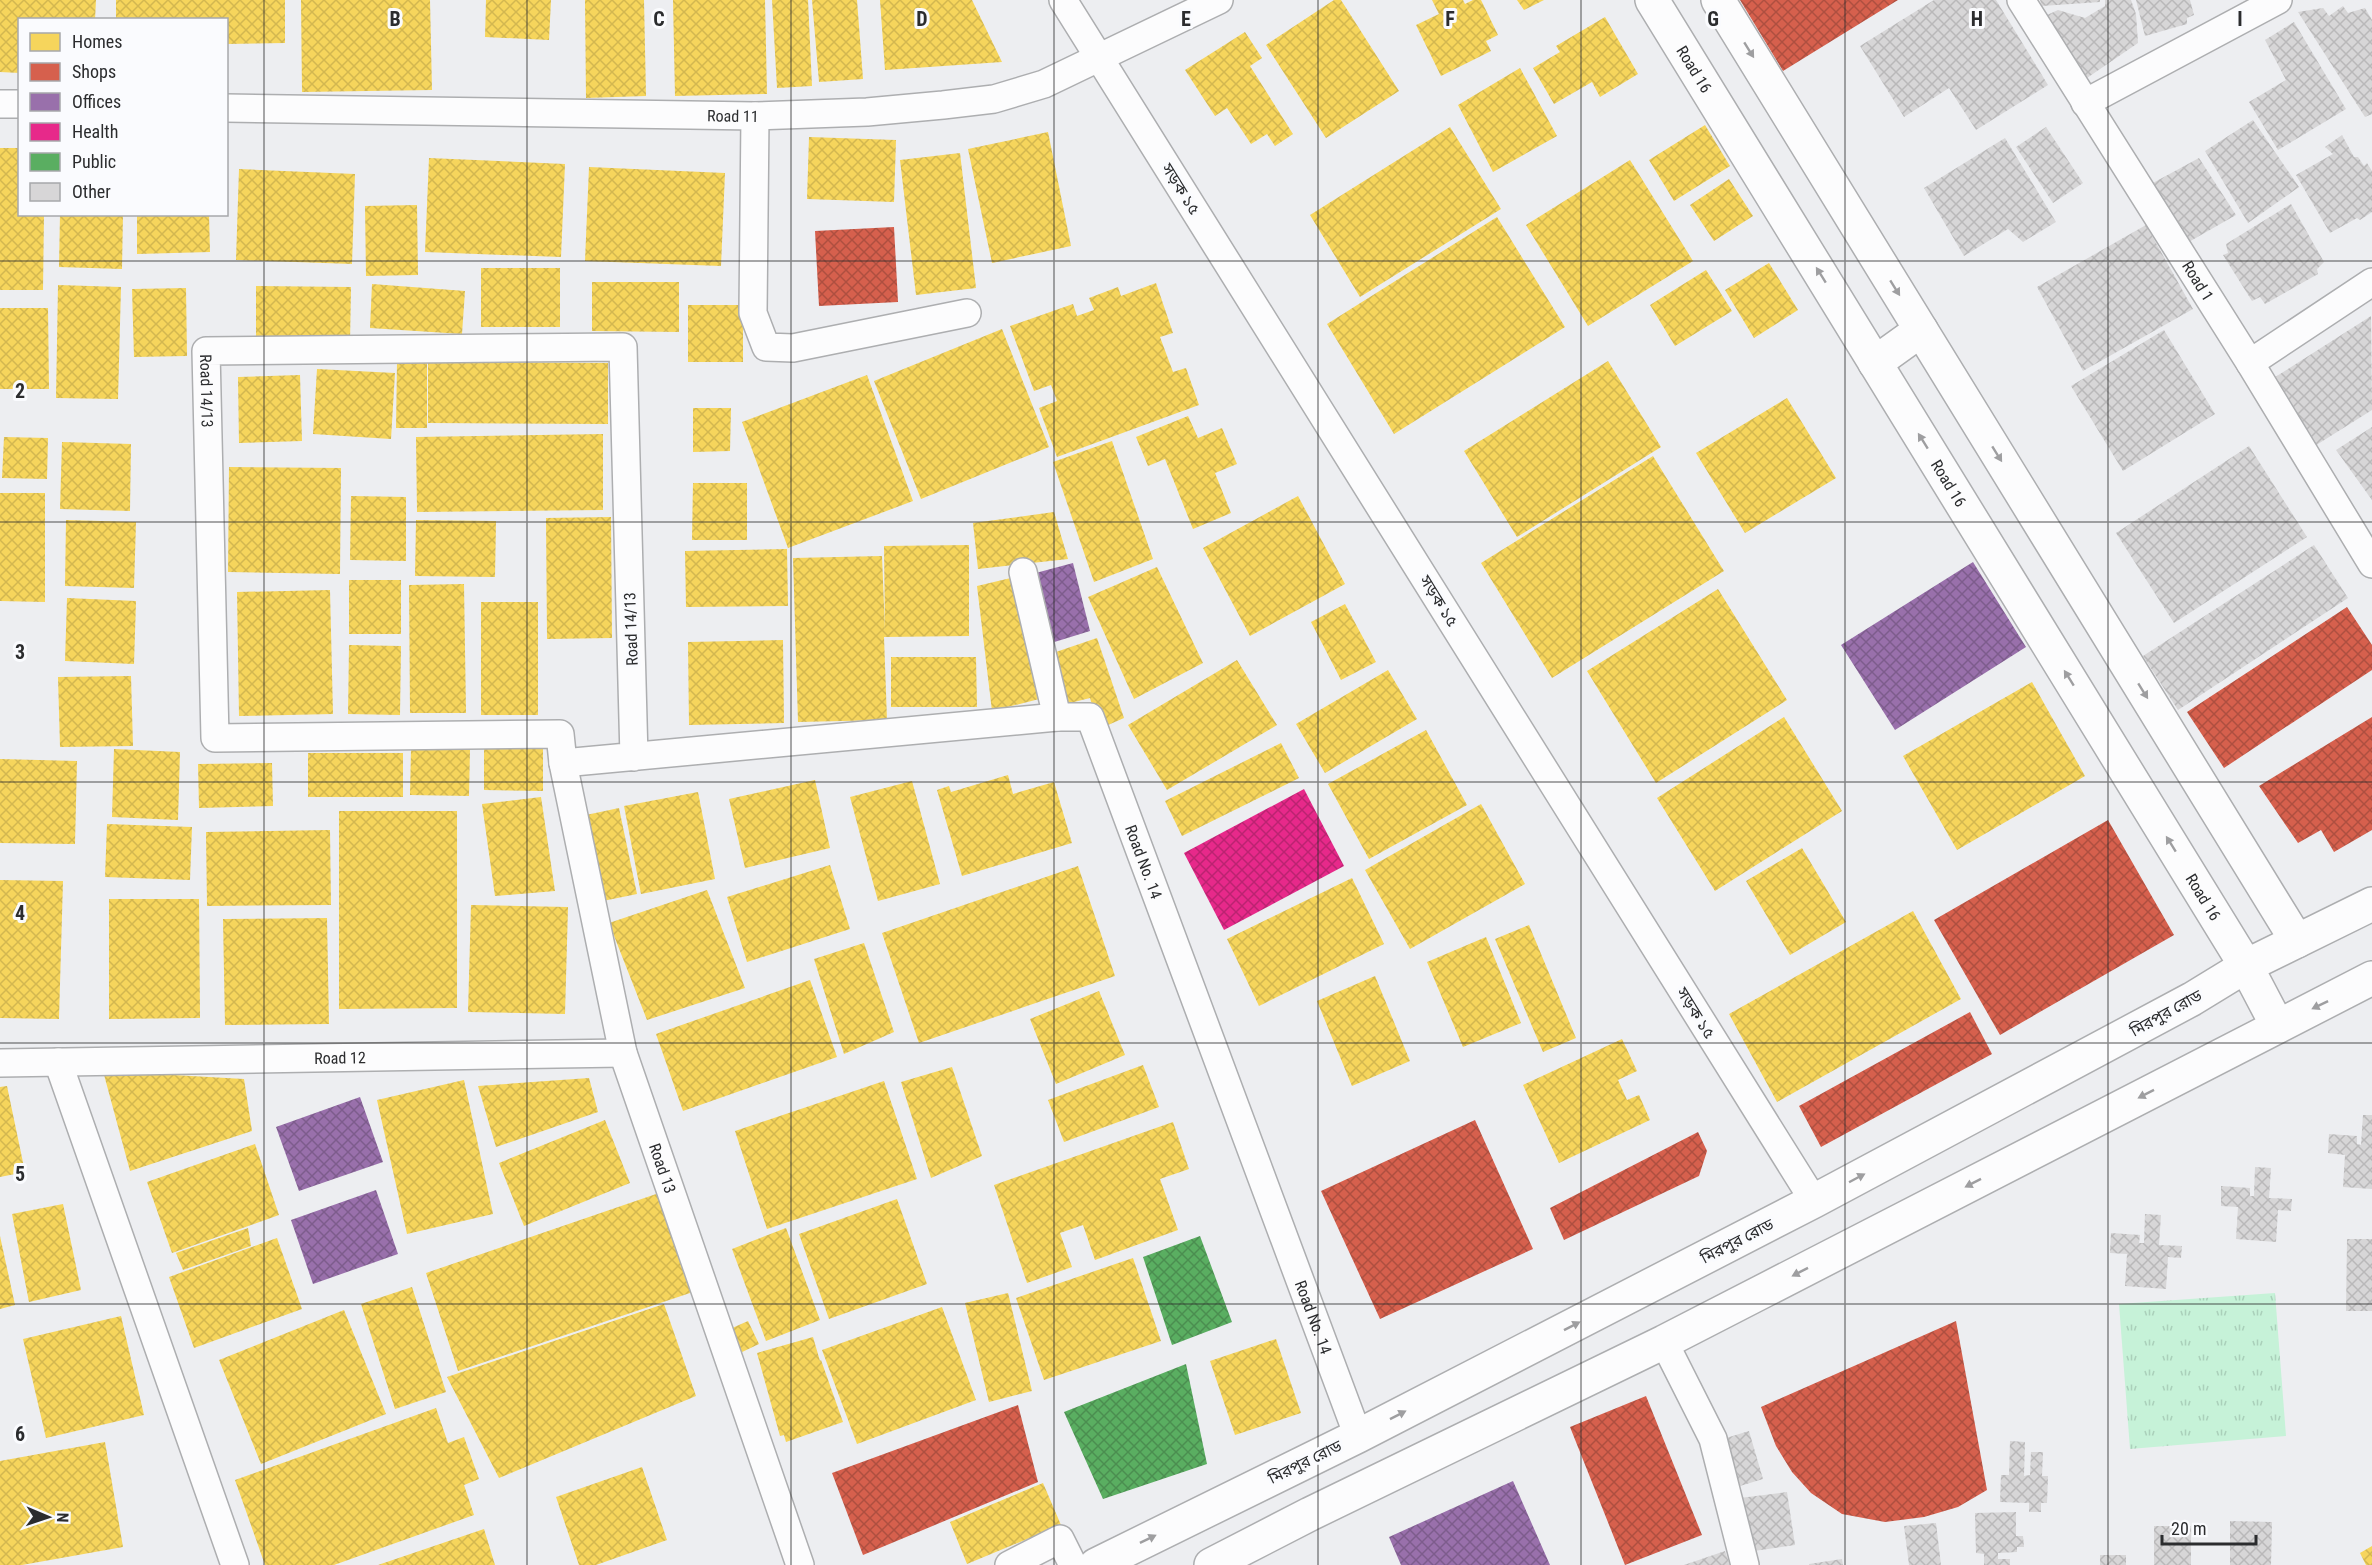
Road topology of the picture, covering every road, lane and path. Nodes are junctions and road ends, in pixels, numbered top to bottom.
1 (1063, 0) edge
2 (1219, 0) edge
3 (1652, 0) edge
4 (1718, 0) edge
5 (2021, 0) edge
6 (2278, 0) edge
7 (1100, 59) junction
8 (0, 104) edge
9 (18, 104) edge
10 (2085, 104) junction
11 (228, 108) edge
12 (755, 116) junction
13 (2372, 282) edge
14 (967, 313) dead end
15 (1921, 330) junction
16 (1875, 363) junction
17 (2250, 363) junction
18 (2372, 564) edge
19 (1023, 572) dead end
20 (1057, 717) junction
21 (634, 757) junction
22 (563, 763) junction
23 (2372, 904) edge
24 (2297, 941) junction
25 (2246, 966) junction
26 (2372, 978) edge
27 (2277, 1026) junction
28 (623, 1053) junction
29 (58, 1062) junction
30 (0, 1064) edge
31 (1814, 1201) junction
32 (1664, 1342) junction
33 (1358, 1436) junction
34 (1289, 1469) junction
35 (1310, 1514) junction
36 (235, 1565) edge
37 (800, 1565) edge
38 (1009, 1565) edge
39 (1073, 1565) edge
40 (1096, 1565) edge
41 (1211, 1565) edge
42 (1745, 1565) edge

1 - 7 street, সড়ক ১৫
2 - 7 street, Road 11
16 -> 3 main road, Road 16
4 -> 15 main road
5 - 10 street, Road 1
6 - 10 street
7 - 12 street, Road 11
7 - 31 street, সড়ক ১৫
8 - 9 street
10 - 17 street, Road 1
11 - 12 street, Road 11
12 - 14 street
13 - 17 street
15 - 16 main road
15 -> 24 main road
25 -> 16 main road, Road 16
17 - 18 street, Road 1
19 - 20 street
20 - 21 street, Road No. 14
20 - 33 street, Road No. 14
21 - 22 street
21 - 22 street, Road 14/13
22 - 28 street, Road 13
23 - 24 main road, মিরপুর রোড
24 - 25 main road, মিরপুর রোড
25 - 27 main road, Road 16
31 -> 25 main road, মিরপুর রোড
26 -> 27 main road
27 -> 32 main road
28 - 29 street, Road 12
28 - 37 street, Road 13
29 - 30 street, Road 12
29 - 36 street
33 -> 31 main road, মিরপুর রোড
32 - 35 main road
32 - 42 street
33 - 34 main road, মিরপুর রোড
34 - 35 main road
40 -> 34 main road, মিরপুর রোড
35 - 41 main road
38 - 39 street

